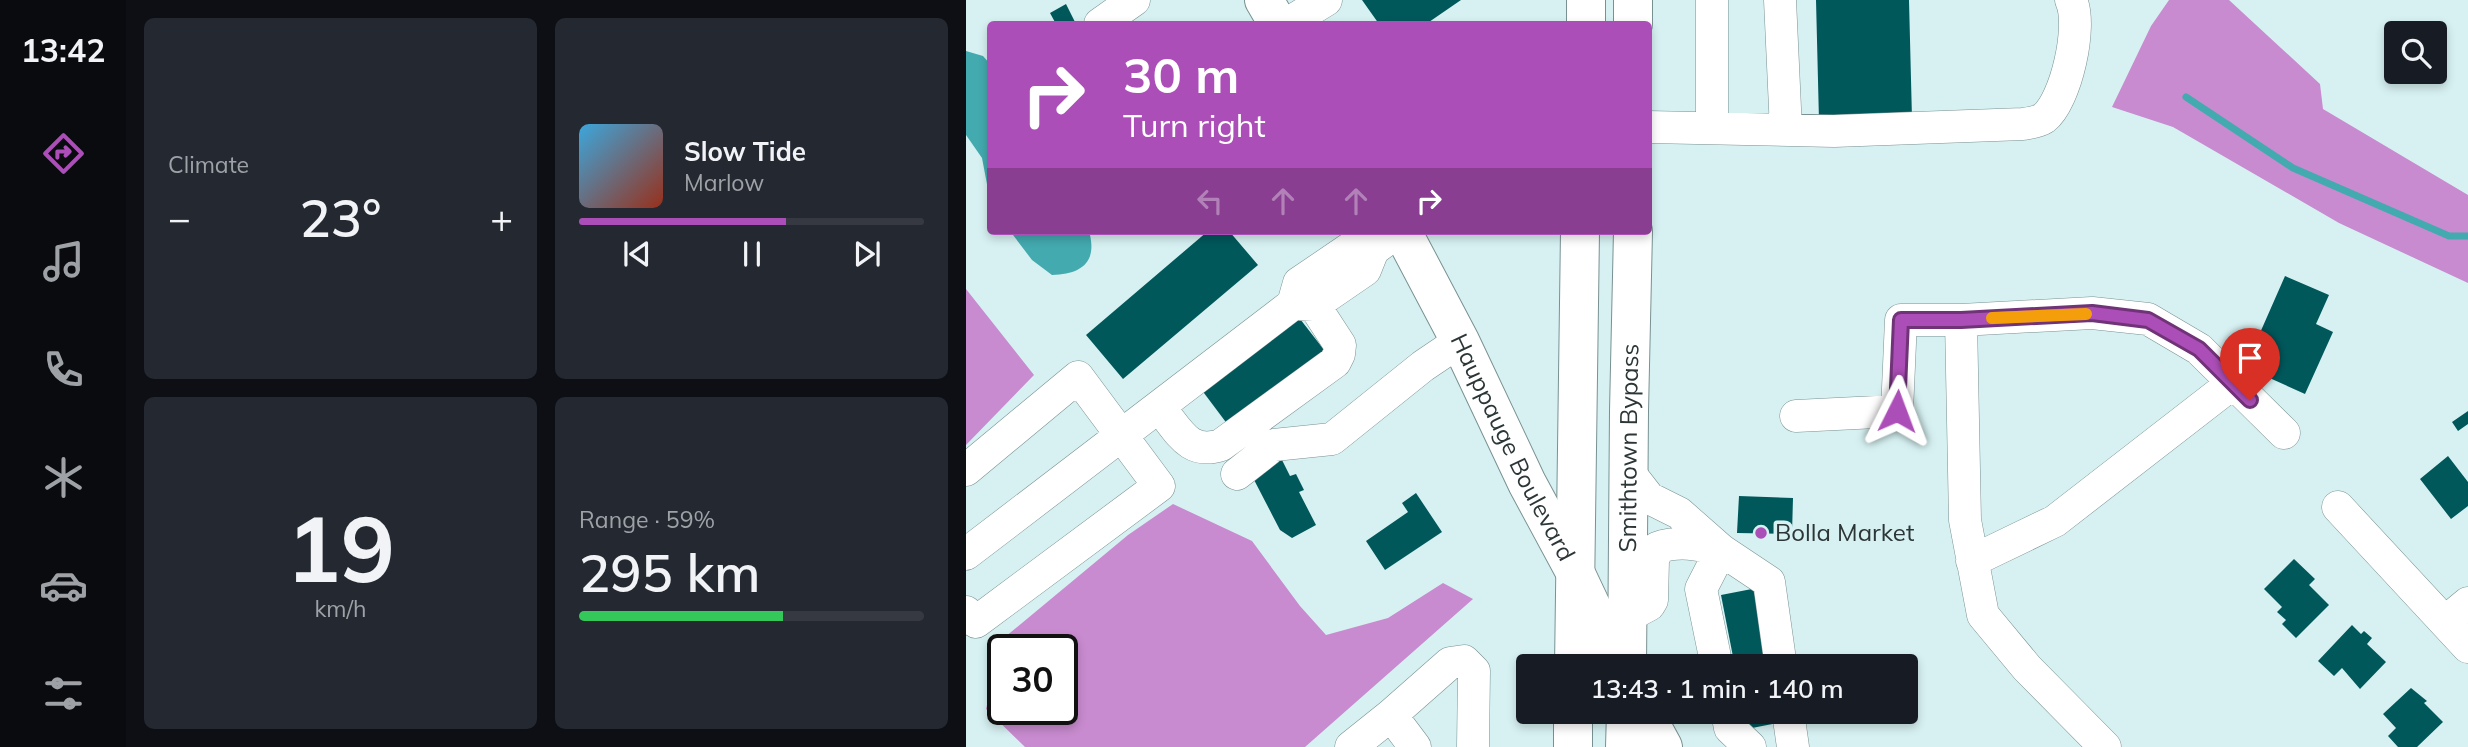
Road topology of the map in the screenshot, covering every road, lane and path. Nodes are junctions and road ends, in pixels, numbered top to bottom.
1 (1134, 0) edge
2 (1264, 0) edge
3 (1586, 0) edge
4 (1633, 0) edge
5 (1712, 0) edge
6 (1780, 0) edge
7 (2071, 0) edge
8 (1324, 1) edge
9 (1104, 21) edge
10 (1276, 21) edge
11 (1292, 21) edge
12 (1586, 21) edge
13 (1633, 21) edge
14 (1652, 127) edge
15 (1712, 128) junction
16 (1786, 130) junction
17 (1580, 235) edge
18 (1633, 235) edge
19 (1391, 237) edge
20 (1304, 304) junction
21 (1961, 320) junction
22 (1460, 341) junction
23 (2233, 383) junction
24 (1159, 407) junction
25 (1796, 416) dead end
26 (2284, 433) dead end
27 (1122, 436) junction
28 (966, 470) edge
29 (1628, 471) junction
30 (1237, 474) dead end
31 (2339, 507) dead end
32 (1721, 550) junction
33 (966, 554) edge
34 (1972, 561) junction
35 (1574, 572) junction
36 (966, 612) edge
37 (2456, 612) edge
38 (1628, 616) junction
39 (2468, 647) edge
40 (1574, 654) edge
41 (1614, 654) edge
42 (1627, 654) edge
43 (1714, 654) edge
44 (1779, 654) edge
45 (1391, 715) junction
46 (1573, 724) edge
47 (1626, 724) edge
48 (1651, 724) edge
49 (1729, 724) edge
50 (1790, 724) edge
51 (1351, 747) edge
52 (1415, 747) edge
53 (1473, 747) edge
54 (1573, 747) edge
55 (1625, 747) edge
56 (1663, 747) edge
57 (1750, 747) edge
58 (1793, 747) edge
59 (2105, 747) edge

1 - 9 street
2 - 10 main road
3 - 12 main road
4 - 13 main road
5 - 15 street
6 - 16 street
7 - 16 street
8 - 11 street
14 - 15 street
15 - 16 street
17 - 35 main road, Smithtown Bypass
18 - 29 main road, Smithtown Bypass
19 - 20 street
19 - 22 main road, Hauppauge Boulevard
20 - 24 street
20 - 24 street
21 - 23 street
21 - 25 street
21 - 34 street
22 - 30 street
22 - 35 main road, Hauppauge Boulevard
23 - 26 street
23 - 34 street
24 - 27 street
27 - 28 street
27 - 33 street
27 - 36 street
29 - 32 street
29 - 38 main road, Smithtown Bypass
31 - 37 street
32 - 38 street
32 - 43 street
32 - 44 street
34 - 59 street
35 - 40 main road, Smithtown Bypass
35 - 41 main road, Hauppauge Boulevard
37 - 39 street
38 - 42 main road, Smithtown Bypass
45 - 51 street
45 - 52 street
45 - 53 street
46 - 54 main road
47 - 55 main road
48 - 56 main road
49 - 57 street
50 - 58 street

